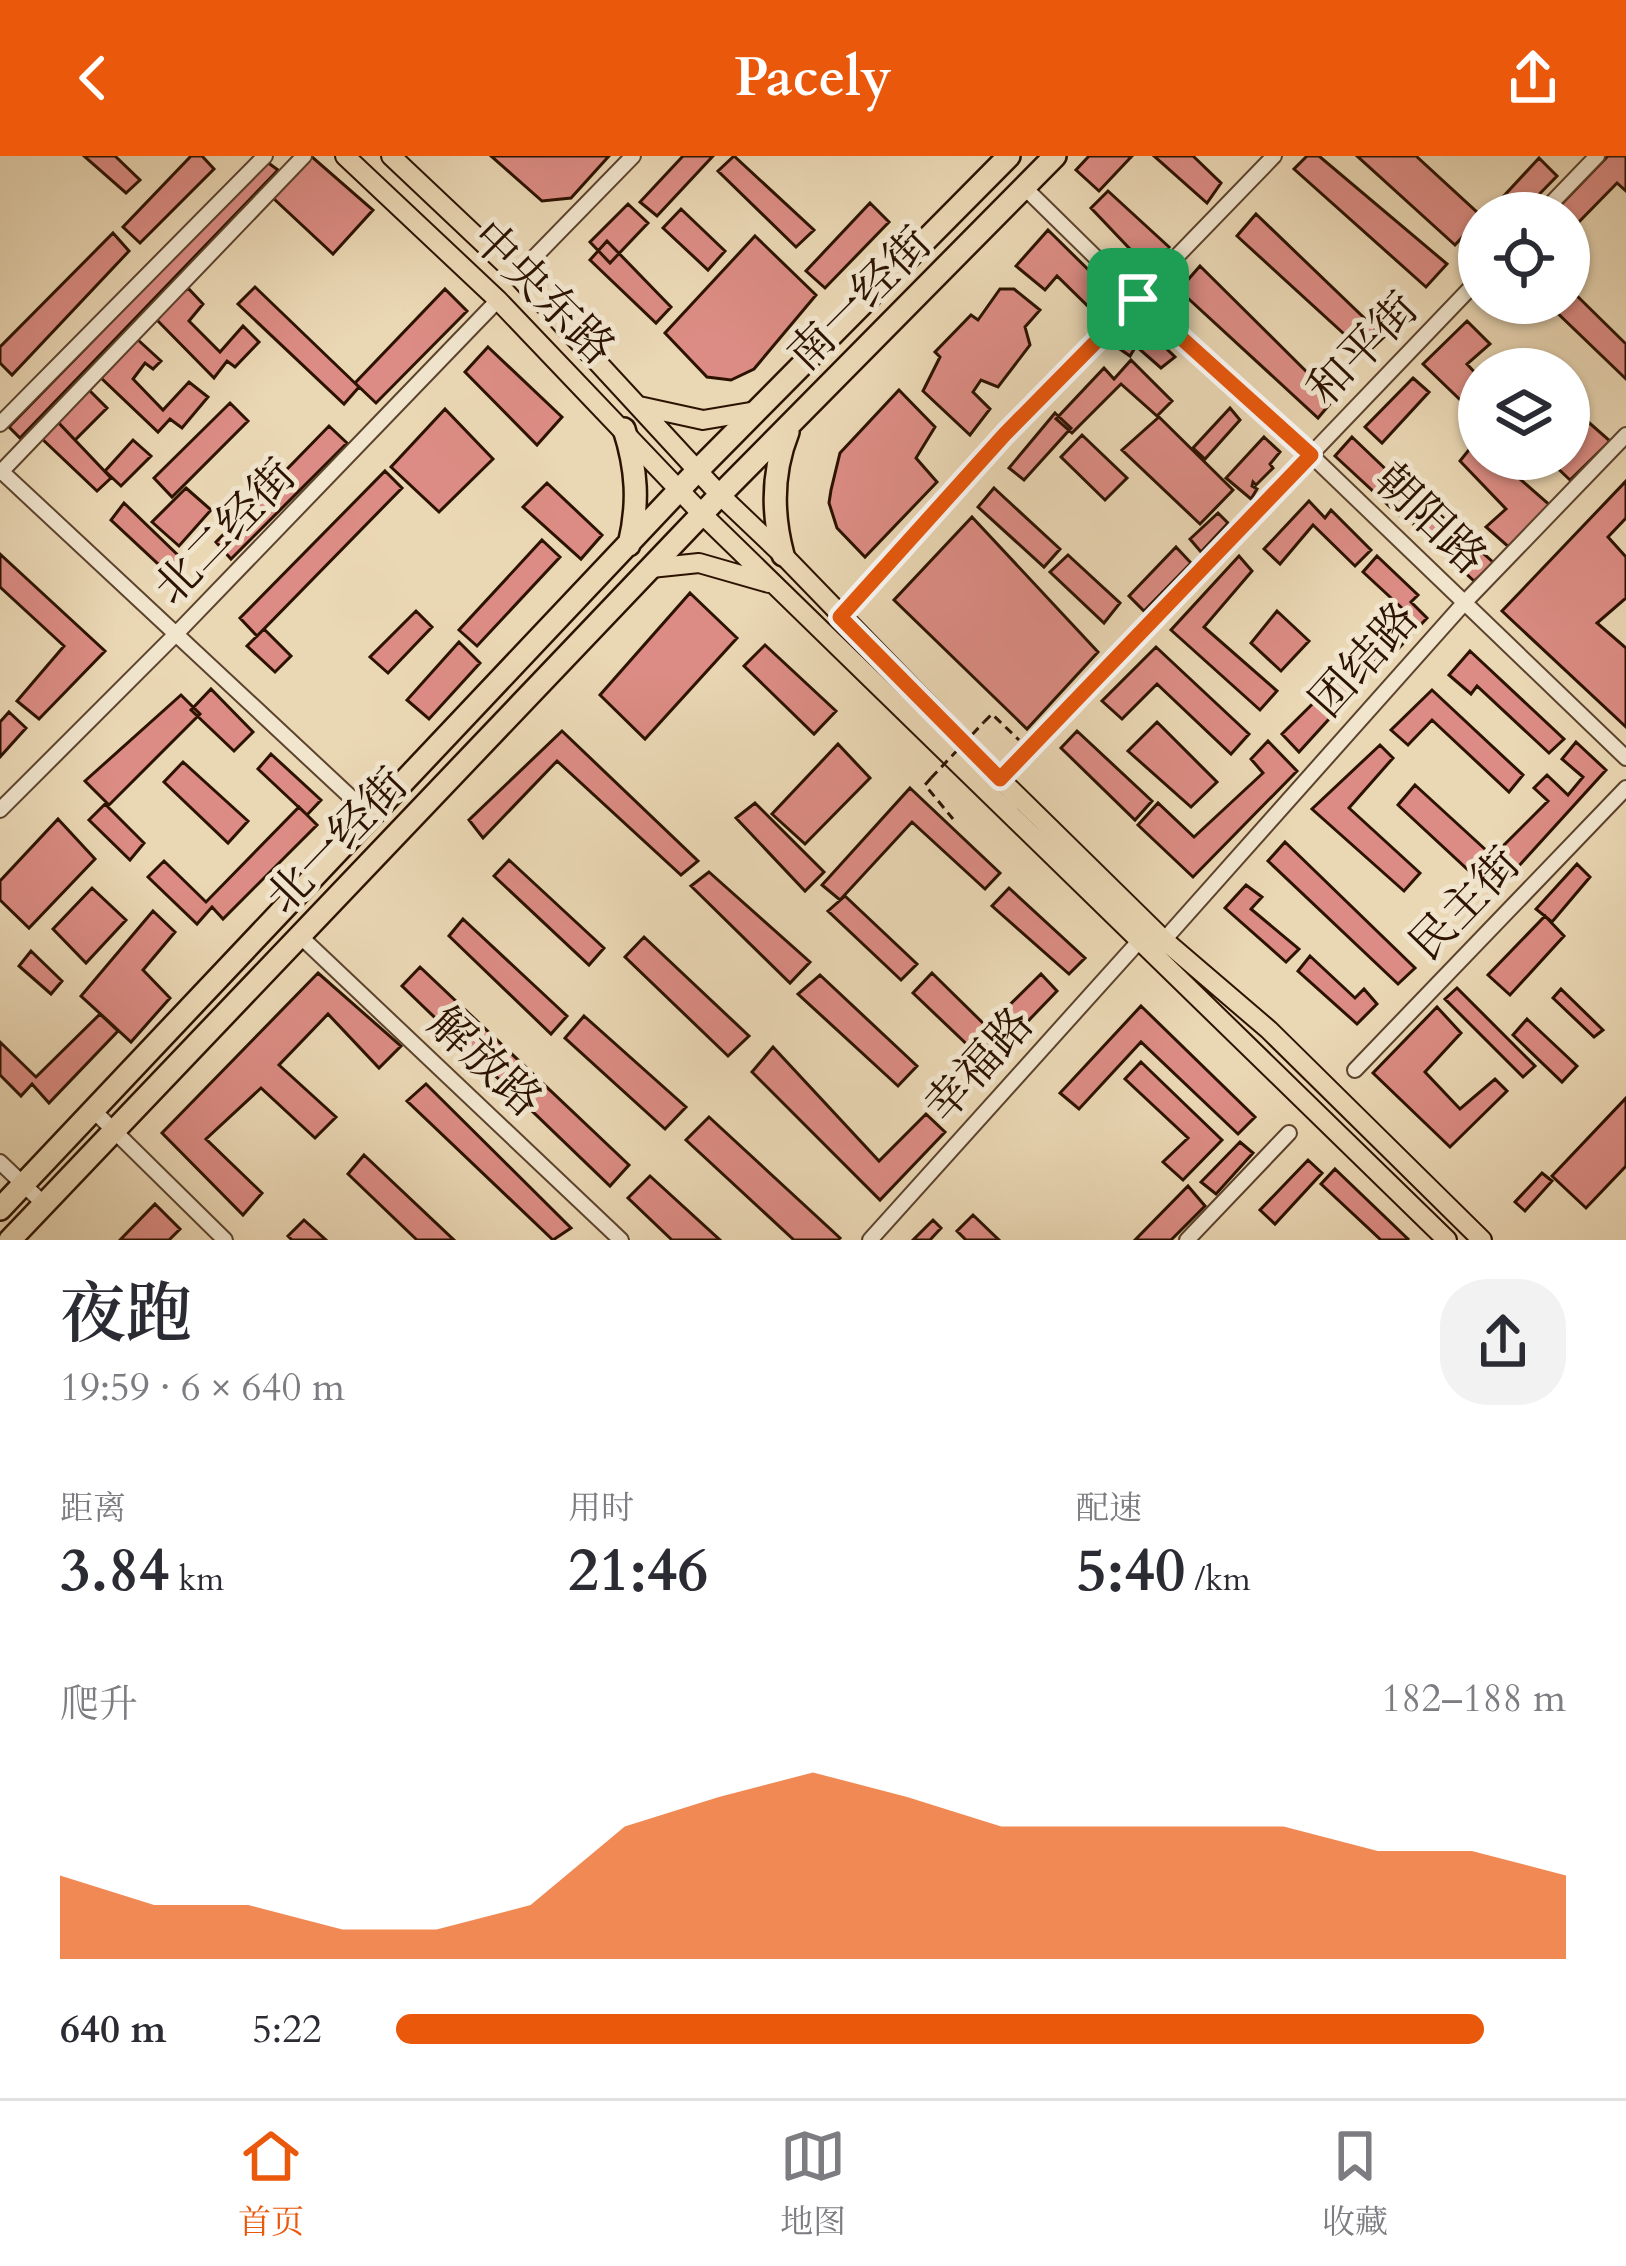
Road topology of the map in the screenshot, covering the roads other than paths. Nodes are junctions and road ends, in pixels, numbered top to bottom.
1 (265, 156) edge
2 (304, 156) edge
3 (345, 156) edge
4 (391, 156) edge
5 (633, 156) edge
6 (1009, 156) edge
7 (1055, 156) edge
8 (1274, 156) edge
9 (1597, 156) edge
10 (1024, 188) junction
11 (1562, 192) edge
12 (518, 275) junction
13 (1138, 299) junction
14 (498, 300) junction
15 (1458, 301) edge
16 (639, 406) junction
17 (756, 411) junction
18 (792, 422) junction
19 (0, 424) edge
20 (624, 429) junction
21 (1626, 435) edge
22 (1311, 455) junction
23 (698, 470) junction
24 (1, 472) edge
25 (682, 489) junction
26 (720, 495) junction
27 (702, 514) junction
28 (629, 545) junction
29 (783, 555) junction
30 (651, 568) junction
31 (776, 585) junction
32 (1465, 602) junction
33 (840, 617) junction
34 (176, 634) junction
35 (1626, 758) edge
36 (1000, 779) junction
37 (1626, 788) edge
38 (0, 810) edge
39 (372, 817) junction
40 (300, 936) junction
41 (1141, 939) junction
42 (1164, 940) junction
43 (1355, 1070) dead end
44 (93, 1110) junction
45 (113, 1132) junction
46 (1289, 1132) dead end
47 (0, 1162) edge
48 (23, 1185) junction
49 (44, 1204) junction
50 (0, 1210) edge
51 (10, 1240) edge
52 (225, 1240) edge
53 (621, 1240) edge
54 (870, 1240) edge
55 (1187, 1240) edge
56 (1447, 1240) edge
57 (1483, 1240) edge

1 - 19 street
2 - 24 street
3 - 14 main road, 中央东路
4 - 12 main road, 中央东路
5 - 12 street
6 - 17 highway, 南一经街
7 - 10 highway, 南一经街
8 - 13 street
9 - 11 street
10 - 13 street, 朝阳路
10 - 18 highway, 南一经街
12 - 16 main road, 中央东路
13 - 22 street, 朝阳路
13 - 33 street
14 - 20 main road, 中央东路
14 - 34 street, 北二经街
15 - 22 street, 和平街
16 - 17 main road
16 - 23 main road, 中央东路
17 - 23 highway, 南一经街
18 - 26 highway, 南一经街
18 - 29 highway
20 - 25 main road, 中央东路
20 - 28 highway
21 - 32 street, 团结路
22 - 32 street, 朝阳路
22 - 36 street, 和平街
23 - 25 highway, 北一经街
23 - 26 main road, 中央东路
24 - 34 street
25 - 27 main road, 中央东路
25 - 28 highway, 北一经街
26 - 27 highway, 北一经街
26 - 29 main road, 中央东路
27 - 30 highway, 北一经街
27 - 31 main road, 中央东路
28 - 39 highway, 北一经街
29 - 33 main road, 中央东路
30 - 31 main road
30 - 40 highway, 北一经街
31 - 41 main road, 中央东路
32 - 35 street, 朝阳路
32 - 42 street, 团结路
33 - 36 main road, 中央东路
34 - 38 street, 北二经街
34 - 39 street
36 - 42 main road, 中央东路
37 - 43 street, 民主街
39 - 44 highway, 北一经街
40 - 45 highway, 北一经街
40 - 53 street, 解放路
41 - 54 street, 幸福路
41 - 56 main road, 中央东路
42 - 57 main road, 中央东路
44 - 45 street
44 - 48 highway, 北一经街
45 - 49 highway, 北一经街
45 - 52 street
46 - 55 street
47 - 48 street
48 - 49 street
48 - 50 highway, 北一经街
49 - 51 highway, 北一经街

